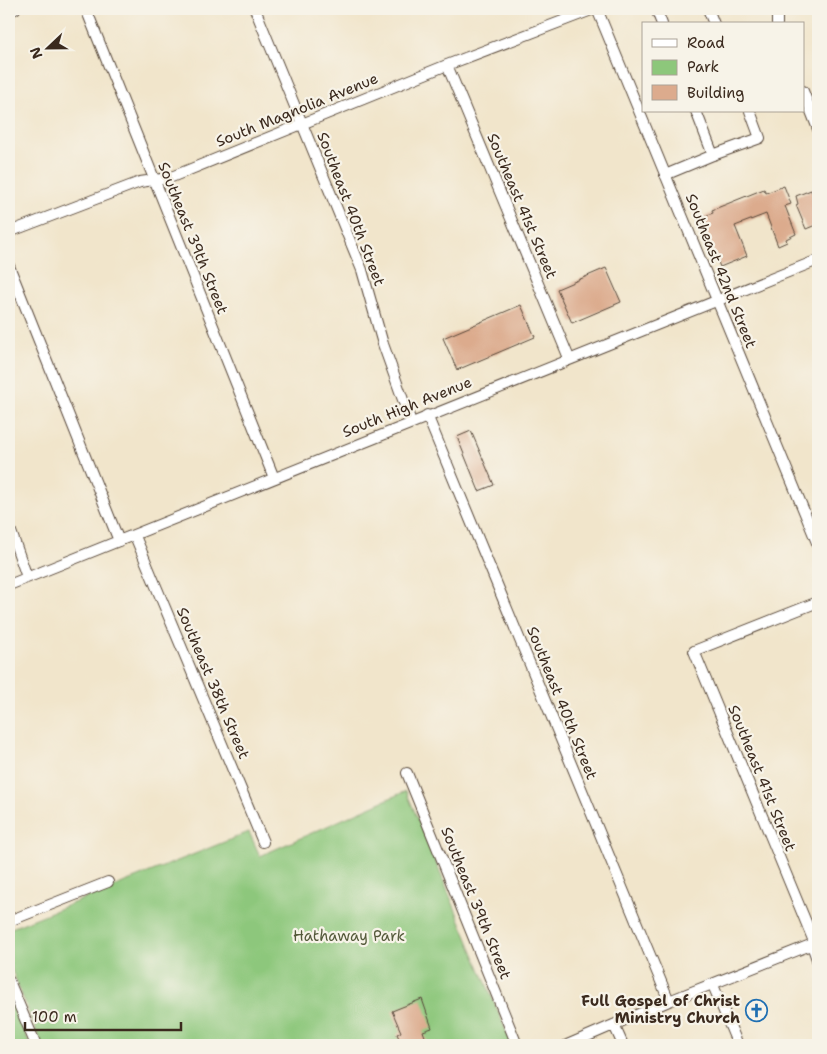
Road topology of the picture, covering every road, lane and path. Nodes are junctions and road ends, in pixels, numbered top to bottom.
1 (15, 9) edge
2 (86, 9) edge
3 (255, 9) edge
4 (595, 9) edge
5 (656, 9) edge
6 (708, 9) edge
7 (778, 9) edge
8 (9, 12) edge
9 (661, 22) edge
10 (713, 22) edge
11 (777, 22) edge
12 (447, 65) junction
13 (804, 94) edge
14 (696, 112) edge
15 (750, 112) edge
16 (302, 125) junction
17 (818, 129) edge
18 (713, 155) junction
19 (665, 175) junction
20 (154, 180) junction
21 (9, 232) edge
22 (818, 260) edge
23 (9, 266) edge
24 (717, 300) junction
25 (569, 358) junction
26 (427, 416) junction
27 (411, 422) junction
28 (274, 478) junction
29 (9, 526) edge
30 (135, 536) junction
31 (119, 541) junction
32 (818, 545) edge
33 (28, 577) junction
34 (9, 585) edge
35 (818, 602) edge
36 (407, 773) dead end
37 (264, 842) dead end
38 (108, 882) dead end
39 (9, 921) edge
40 (815, 944) edge
41 (818, 962) edge
42 (9, 981) edge
43 (713, 984) junction
44 (669, 1001) junction
45 (614, 1025) junction
46 (36, 1045) edge
47 (518, 1045) edge
48 (567, 1045) edge
49 (623, 1045) edge
50 (738, 1045) edge

1 - 8 street
2 - 20 street, Southeast 39th Street
3 - 16 street, Southeast 40th Street
4 - 12 street, South Magnolia Avenue
4 - 19 street, Southeast 42nd Street
5 - 9 street
6 - 10 street
7 - 11 street
12 - 16 street, South Magnolia Avenue
12 - 25 street, Southeast 41st Street
13 - 17 street
14 - 18 street
15 - 18 street
16 - 20 street, South Magnolia Avenue
16 - 27 street, Southeast 40th Street
18 - 19 street
19 - 24 street, Southeast 42nd Street
20 - 21 street, South Magnolia Avenue
20 - 28 street, Southeast 39th Street
22 - 24 street, South High Avenue
23 - 31 street
24 - 25 street, South High Avenue
24 - 32 street, Southeast 42nd Street
25 - 26 street, South High Avenue
26 - 27 street, South High Avenue
26 - 44 street, Southeast 40th Street
27 - 28 street, South High Avenue
28 - 30 street, South High Avenue
29 - 33 street
30 - 31 street, South High Avenue
30 - 37 street, Southeast 38th Street
31 - 33 street, South High Avenue
33 - 34 street, South High Avenue
35 - 40 street, Southeast 41st Street
36 - 47 street, Southeast 39th Street
38 - 39 street
40 - 41 street, Southeast 41st Street
40 - 43 street
42 - 46 street
43 - 44 street
43 - 50 street
44 - 45 street
45 - 48 street
45 - 49 street

